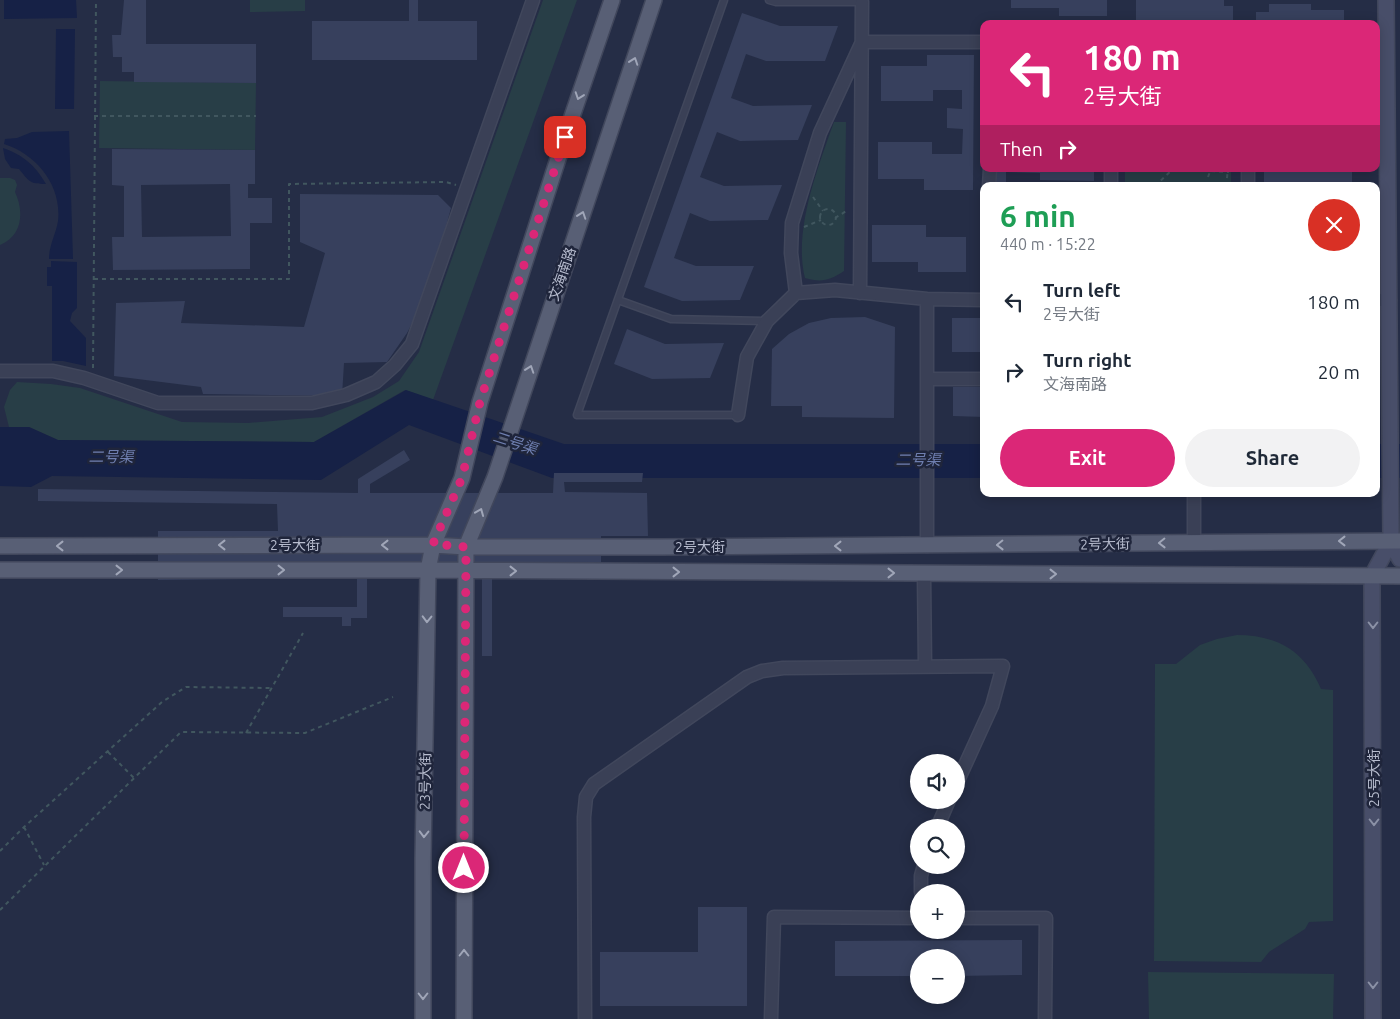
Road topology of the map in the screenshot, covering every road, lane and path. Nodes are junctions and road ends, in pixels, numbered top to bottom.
1 (96, 0) edge
2 (533, 0) edge
3 (612, 0) edge
4 (654, 0) edge
5 (724, 0) edge
6 (769, 0) edge
7 (1386, 0) edge
8 (862, 2) joint
9 (862, 42) junction
10 (980, 42) edge
11 (1382, 75) edge
12 (94, 116) junction
13 (256, 116) dead end
14 (1167, 172) edge
15 (1210, 172) edge
16 (1208, 177) dead end
17 (1159, 182) edge
18 (466, 189) junction
19 (803, 189) junction
20 (823, 210) junction
21 (820, 220) junction
22 (792, 232) junction
23 (94, 279) junction
24 (796, 293) junction
25 (860, 293) junction
26 (927, 299) junction
27 (618, 300) junction
28 (980, 300) edge
29 (1383, 300) edge
30 (768, 322) junction
31 (0, 371) edge
32 (927, 379) junction
33 (980, 379) edge
34 (93, 381) junction
35 (738, 415) joint
36 (1194, 497) edge
37 (1396, 541) edge
38 (1194, 542) junction
39 (433, 544) junction
40 (0, 546) edge
41 (927, 546) junction
42 (466, 547) junction
43 (1400, 559) edge
44 (0, 570) edge
45 (428, 570) junction
46 (465, 571) junction
47 (924, 574) junction
48 (1372, 576) junction
49 (1400, 576) edge
50 (303, 632) dead end
51 (925, 666) junction
52 (271, 688) junction
53 (393, 697) dead end
54 (246, 733) junction
55 (108, 752) junction
56 (965, 765) edge
57 (134, 778) junction
58 (24, 827) junction
59 (0, 851) edge
60 (45, 866) junction
61 (0, 910) edge
62 (910, 918) edge
63 (965, 918) edge
64 (423, 1019) edge
65 (464, 1019) edge
66 (585, 1019) edge
67 (771, 1019) edge
68 (1046, 1019) edge
69 (1373, 1019) edge

1 - 12 path
2 - 18 street
3 -> 39 main road
42 -> 4 main road, 文海南路
5 - 27 lane
6 - 8 lane
7 - 11 main road, 25号大街
8 - 9 street
9 - 10 street
9 - 19 street
9 - 25 street
11 - 29 main road, 25号大街
12 - 13 path
12 - 23 path
14 - 17 path
15 - 16 path
18 - 23 path
18 - 34 street
19 - 20 path
19 - 22 street
20 - 21 path
20 - 21 path
21 - 22 path
22 - 24 street
23 - 34 path
24 - 25 street
24 - 30 street
25 - 26 street
26 - 28 street
26 - 32 street
27 - 30 lane
27 - 35 lane
29 - 37 main road, 25号大街
30 - 35 street
31 - 34 street
32 - 33 street
32 - 41 street
36 - 38 street
37 -> 38 main road, 2号大街
37 - 43 main road, 25号大街
37 - 48 main road, 25号大街
38 -> 41 main road, 2号大街
39 -> 40 main road, 2号大街
39 - 42 main road, 2号大街
39 - 45 main road, 23号大街
41 -> 42 main road, 2号大街
42 - 46 main road
44 -> 45 main road, 2号大街
45 - 46 main road, 2号大街
45 -> 64 main road, 23号大街
46 -> 47 main road, 2号大街
65 -> 46 main road
47 -> 48 main road, 2号大街
47 - 51 street
48 - 49 main road, 2号大街
48 -> 69 main road, 25号大街
50 - 52 path
51 - 56 street
51 - 66 street
52 - 54 path
52 - 55 path
53 - 54 path
54 - 57 path
55 - 57 path
55 - 58 path
57 - 60 path
58 - 59 path
58 - 60 path
60 - 61 path
62 - 67 street
63 - 68 street

